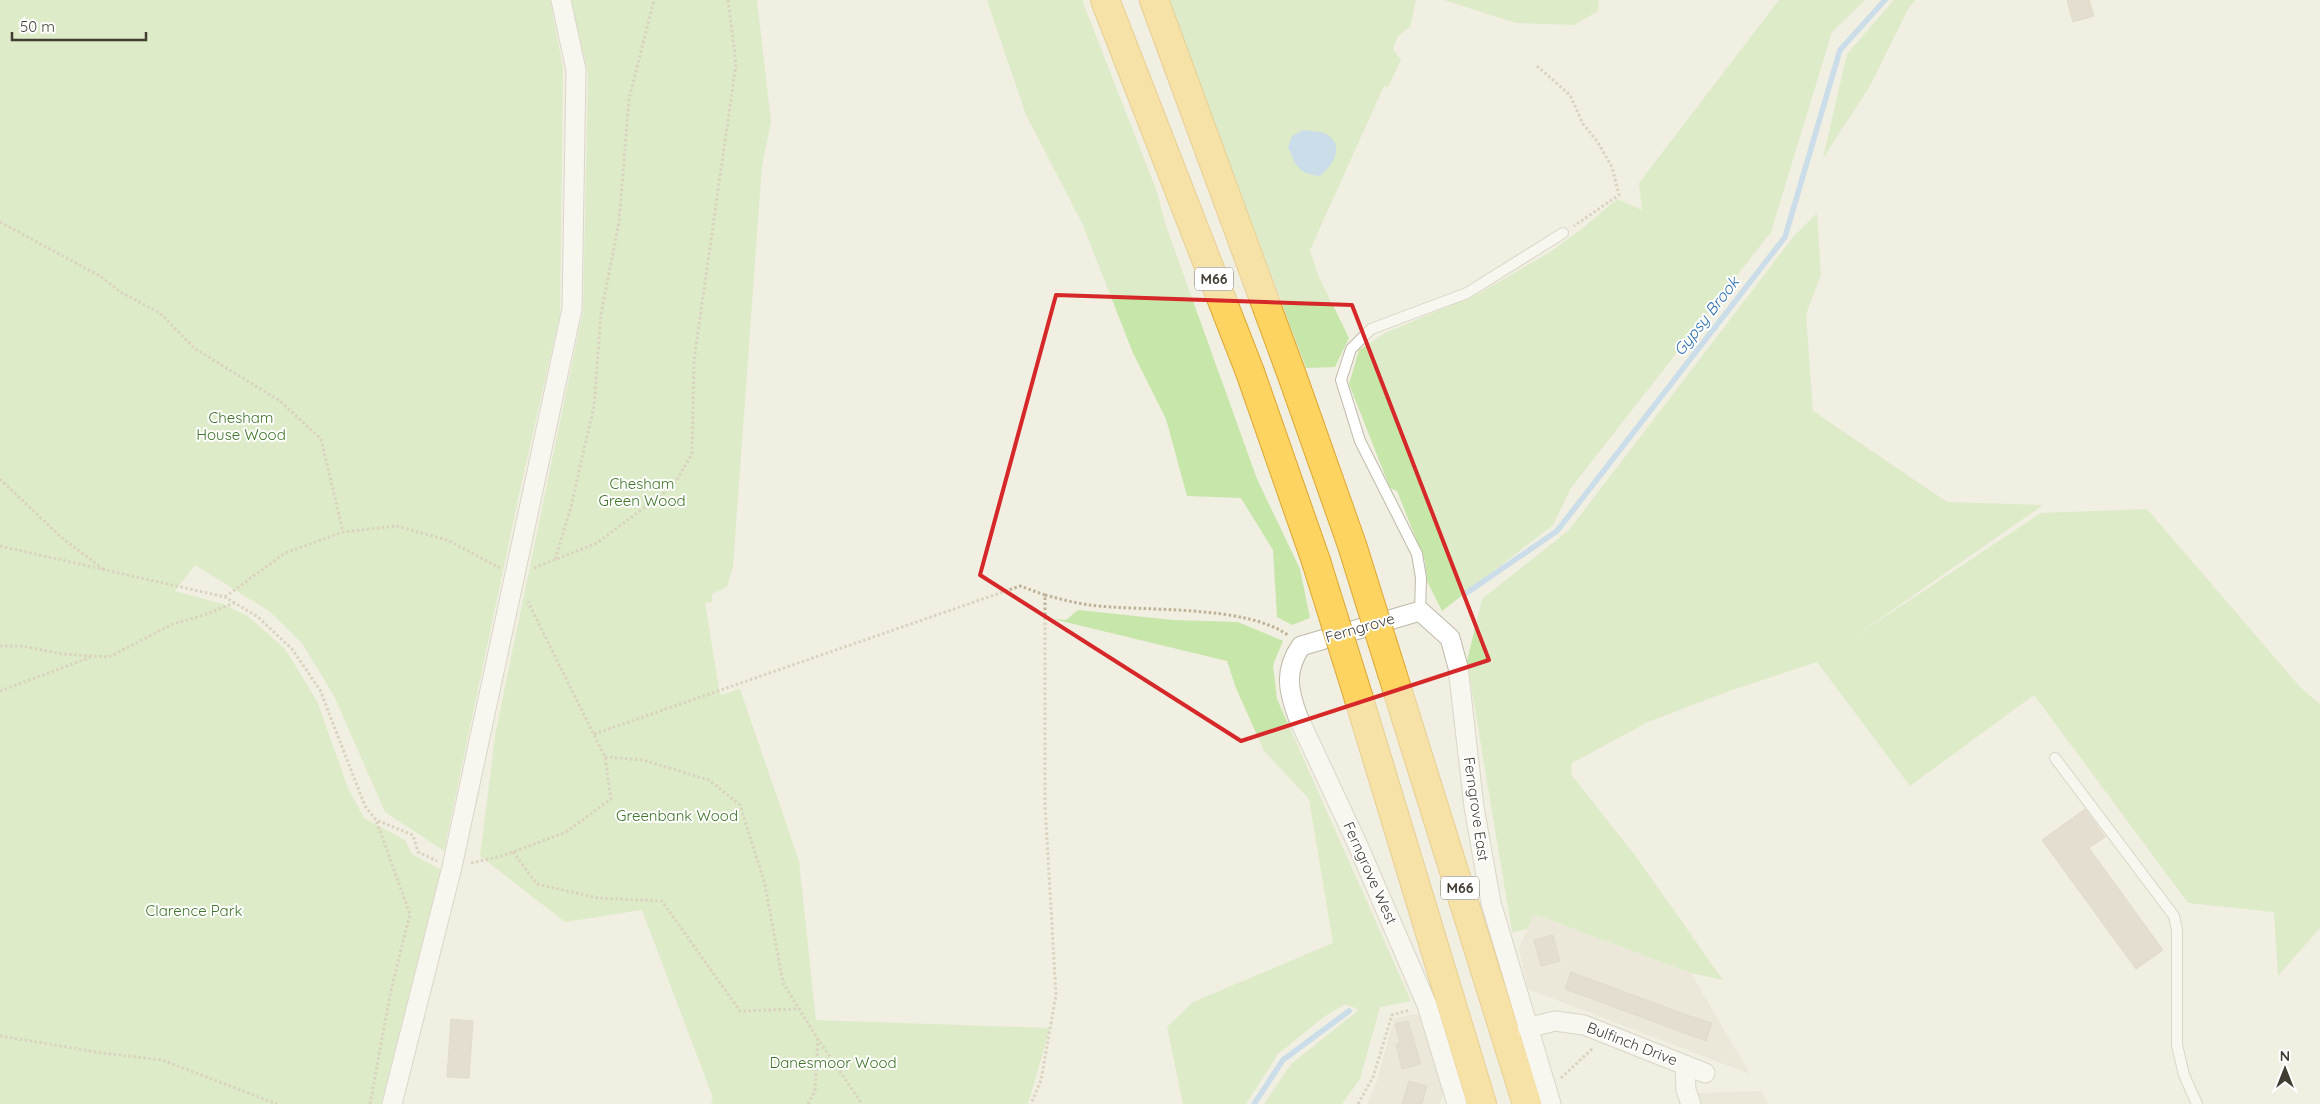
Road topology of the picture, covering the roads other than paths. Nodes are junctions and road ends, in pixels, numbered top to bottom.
1 (561, 0) edge
2 (1106, 0) edge
3 (1154, 0) edge
4 (1563, 233) road end
5 (1420, 611) junction
6 (1301, 646) joint
7 (2056, 758) dead end
8 (1528, 1028) junction
9 (1685, 1065) junction
10 (1705, 1072) dead end
11 (1536, 1094) edge
12 (392, 1104) edge
13 (1457, 1104) edge
14 (1482, 1104) edge
15 (1551, 1104) edge
16 (1691, 1104) edge
17 (2197, 1104) edge

1 - 12 street
2 - 14 highway, M66, bridge
3 - 11 highway, M66, bridge
4 - 5 lane
5 - 6 street, Ferngrove
5 - 8 street, Ferngrove East
6 - 13 street, Ferngrove West
7 - 17 lane
8 - 9 street, Bulfinch Drive
8 - 11 street, Ferngrove East
9 - 10 street, Bulfinch Drive
9 - 16 street
11 - 15 street, Ferngrove East

